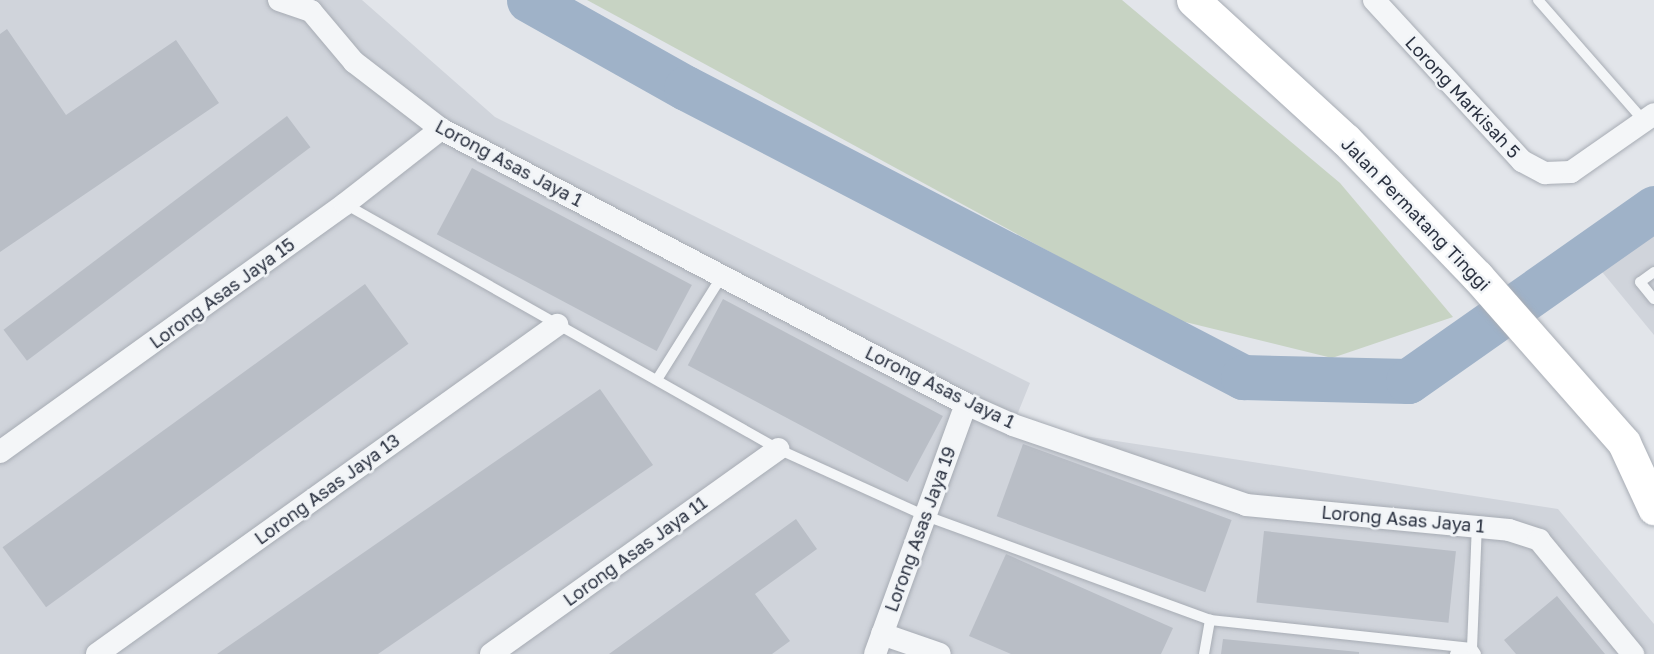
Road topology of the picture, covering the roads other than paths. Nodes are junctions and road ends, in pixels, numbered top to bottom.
1 (279, 0) edge
2 (1193, 0) edge
3 (1374, 0) edge
4 (1538, 0) edge
5 (1649, 117) edge
6 (441, 129) junction
7 (345, 204) junction
8 (1654, 272) edge
9 (722, 276) junction
10 (1654, 299) edge
11 (557, 325) junction
12 (658, 378) junction
13 (966, 404) junction
14 (1624, 443) junction
15 (778, 449) junction
16 (0, 452) edge
17 (1654, 457) edge
18 (1654, 508) edge
19 (926, 516) junction
20 (1477, 526) junction
21 (1210, 620) junction
22 (879, 644) edge
23 (1474, 651) edge
24 (97, 654) edge
25 (491, 654) edge
26 (940, 654) edge
27 (1204, 654) edge
28 (1455, 654) edge
29 (1633, 654) edge

1 - 6 street, Lorong Asas Jaya 1
2 - 14 highway, Jalan Permatang Tinggi
3 - 5 street, Lorong Markisah 5
4 - 5 lane
6 - 7 street, Lorong Asas Jaya 15
6 - 9 street, Lorong Asas Jaya 1
7 - 11 lane
7 - 16 street, Lorong Asas Jaya 15
8 - 10 lane
9 - 12 lane
9 - 13 street, Lorong Asas Jaya 1
11 - 12 lane
11 - 24 street, Lorong Asas Jaya 13
12 - 15 lane
13 - 19 street, Lorong Asas Jaya 19
13 - 20 street, Lorong Asas Jaya 1
14 - 17 highway, Jalan Permatang Tinggi
14 - 18 highway, Jalan Permatang Tinggi
15 - 19 lane
15 - 25 street, Lorong Asas Jaya 11
19 - 21 lane
19 - 22 street, Lorong Asas Jaya 19
20 - 23 lane
20 - 29 street, Lorong Asas Jaya 1
21 - 23 lane
21 - 27 lane
22 - 26 street
23 - 28 lane

